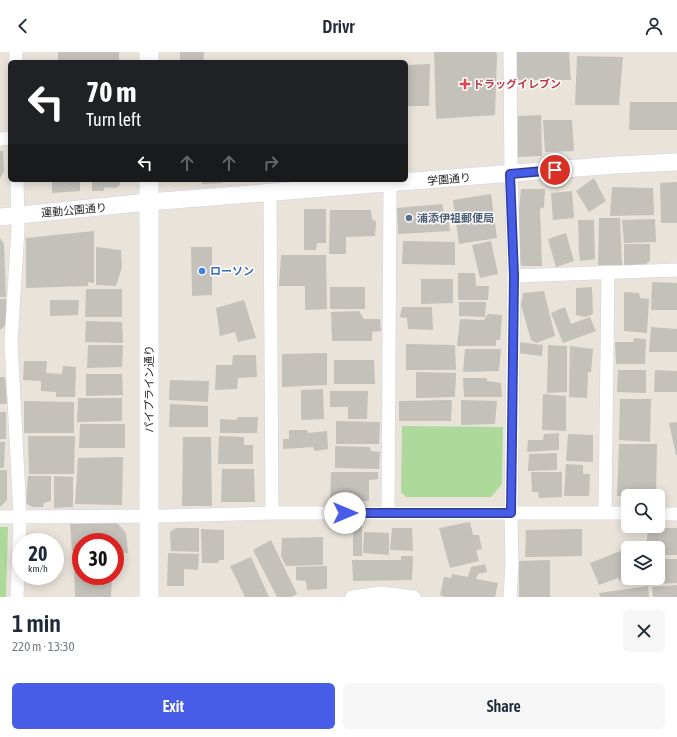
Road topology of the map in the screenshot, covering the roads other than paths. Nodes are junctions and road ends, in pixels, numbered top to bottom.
1 (510, 52) edge
2 (677, 162) edge
3 (510, 174) junction
4 (17, 182) edge
5 (148, 182) edge
6 (390, 184) junction
7 (270, 193) junction
8 (148, 202) junction
9 (18, 215) junction
10 (0, 217) edge
11 (677, 270) edge
12 (608, 272) junction
13 (514, 276) junction
14 (6, 342) edge
15 (272, 513) junction
16 (388, 513) junction
17 (511, 513) junction
18 (605, 513) junction
19 (621, 513) edge
20 (665, 514) edge
21 (677, 514) edge
22 (149, 515) junction
23 (20, 516) junction
24 (0, 517) edge
25 (17, 597) edge
26 (149, 597) edge
27 (352, 597) edge
28 (414, 597) edge
29 (510, 597) edge

1 - 3 street
2 - 3 street, 学園通り
3 - 6 street, 学園通り
3 - 13 street
4 - 9 street
5 - 8 main road, パイプライン通り
6 - 7 street, 学園通り
6 - 16 street
7 - 8 street, 学園通り
7 - 15 street
8 - 9 street, 運動公園通り
8 - 22 main road, パイプライン通り
9 - 10 street, 運動公園通り
9 - 14 street
11 - 12 street
12 - 13 street
12 - 18 street
13 - 17 street
14 - 23 street
15 - 16 street
15 - 22 street
16 - 17 street
17 - 18 street
17 - 29 street
18 - 19 street
20 - 21 street
22 - 23 street
22 - 26 main road, パイプライン通り
23 - 24 street
23 - 25 street
27 - 28 street

